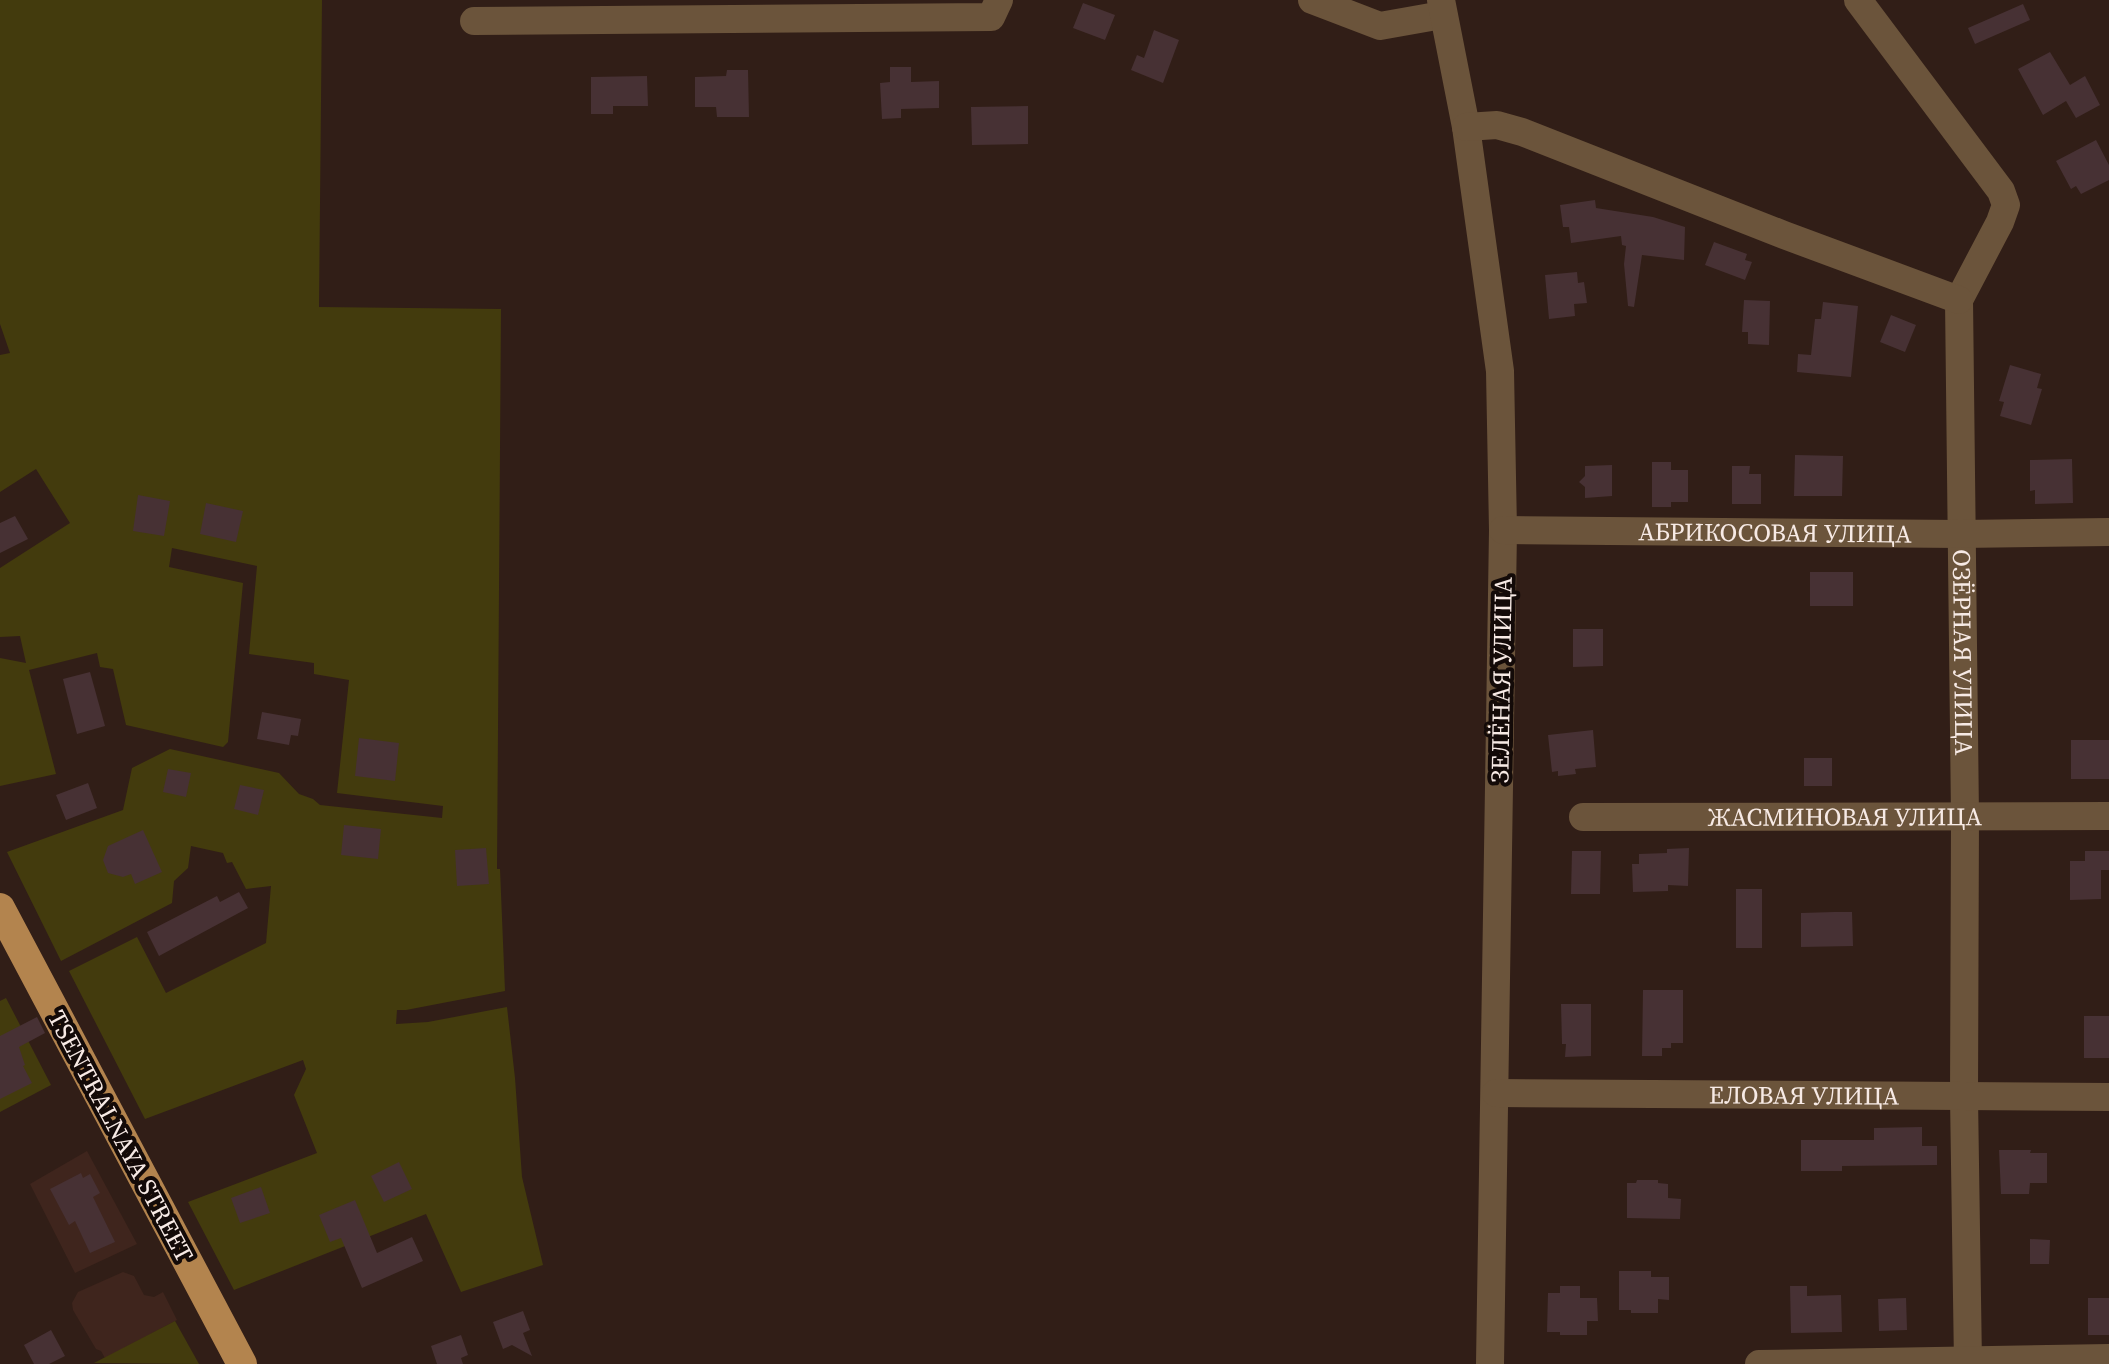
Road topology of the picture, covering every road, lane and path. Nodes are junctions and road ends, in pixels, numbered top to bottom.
1 (998, 0) edge
2 (1312, 0) edge
3 (1858, 0) edge
4 (1441, 8) edge
5 (474, 22) dead end
6 (1466, 127) junction
7 (1959, 300) junction
8 (1503, 530) junction
9 (2109, 532) edge
10 (1960, 534) junction
11 (1583, 816) dead end
12 (1966, 816) junction
13 (2109, 816) edge
14 (0, 908) edge
15 (1496, 1093) junction
16 (2109, 1097) edge
17 (1964, 1098) junction
18 (2109, 1358) edge
19 (1968, 1362) edge
20 (242, 1364) edge
21 (1490, 1364) edge
22 (1758, 1364) edge

1 - 5 street
2 - 4 street
3 - 7 street, ОЗЁРНАЯ УЛИЦА
4 - 6 street, ЗЕЛЁНАЯ УЛИЦА
6 - 7 street
6 - 8 street, ЗЕЛЁНАЯ УЛИЦА
7 - 10 street, ОЗЁРНАЯ УЛИЦА
8 - 10 street, АБРИКОСОВАЯ УЛИЦА
8 - 15 street, ЗЕЛЁНАЯ УЛИЦА
9 - 10 street, АБРИКОСОВАЯ УЛИЦА
10 - 12 street, ОЗЁРНАЯ УЛИЦА
11 - 12 street, ЖАСМИНОВАЯ УЛИЦА
12 - 13 street, ЖАСМИНОВАЯ УЛИЦА
12 - 17 street, ОЗЁРНАЯ УЛИЦА
14 - 20 main road, TSENTRALNAYA STREET
15 - 17 street, ЕЛОВАЯ УЛИЦА
15 - 21 street, ЗЕЛЁНАЯ УЛИЦА
16 - 17 street, ЕЛОВАЯ УЛИЦА
17 - 19 street, ОЗЁРНАЯ УЛИЦА
18 - 19 street
19 - 22 street

